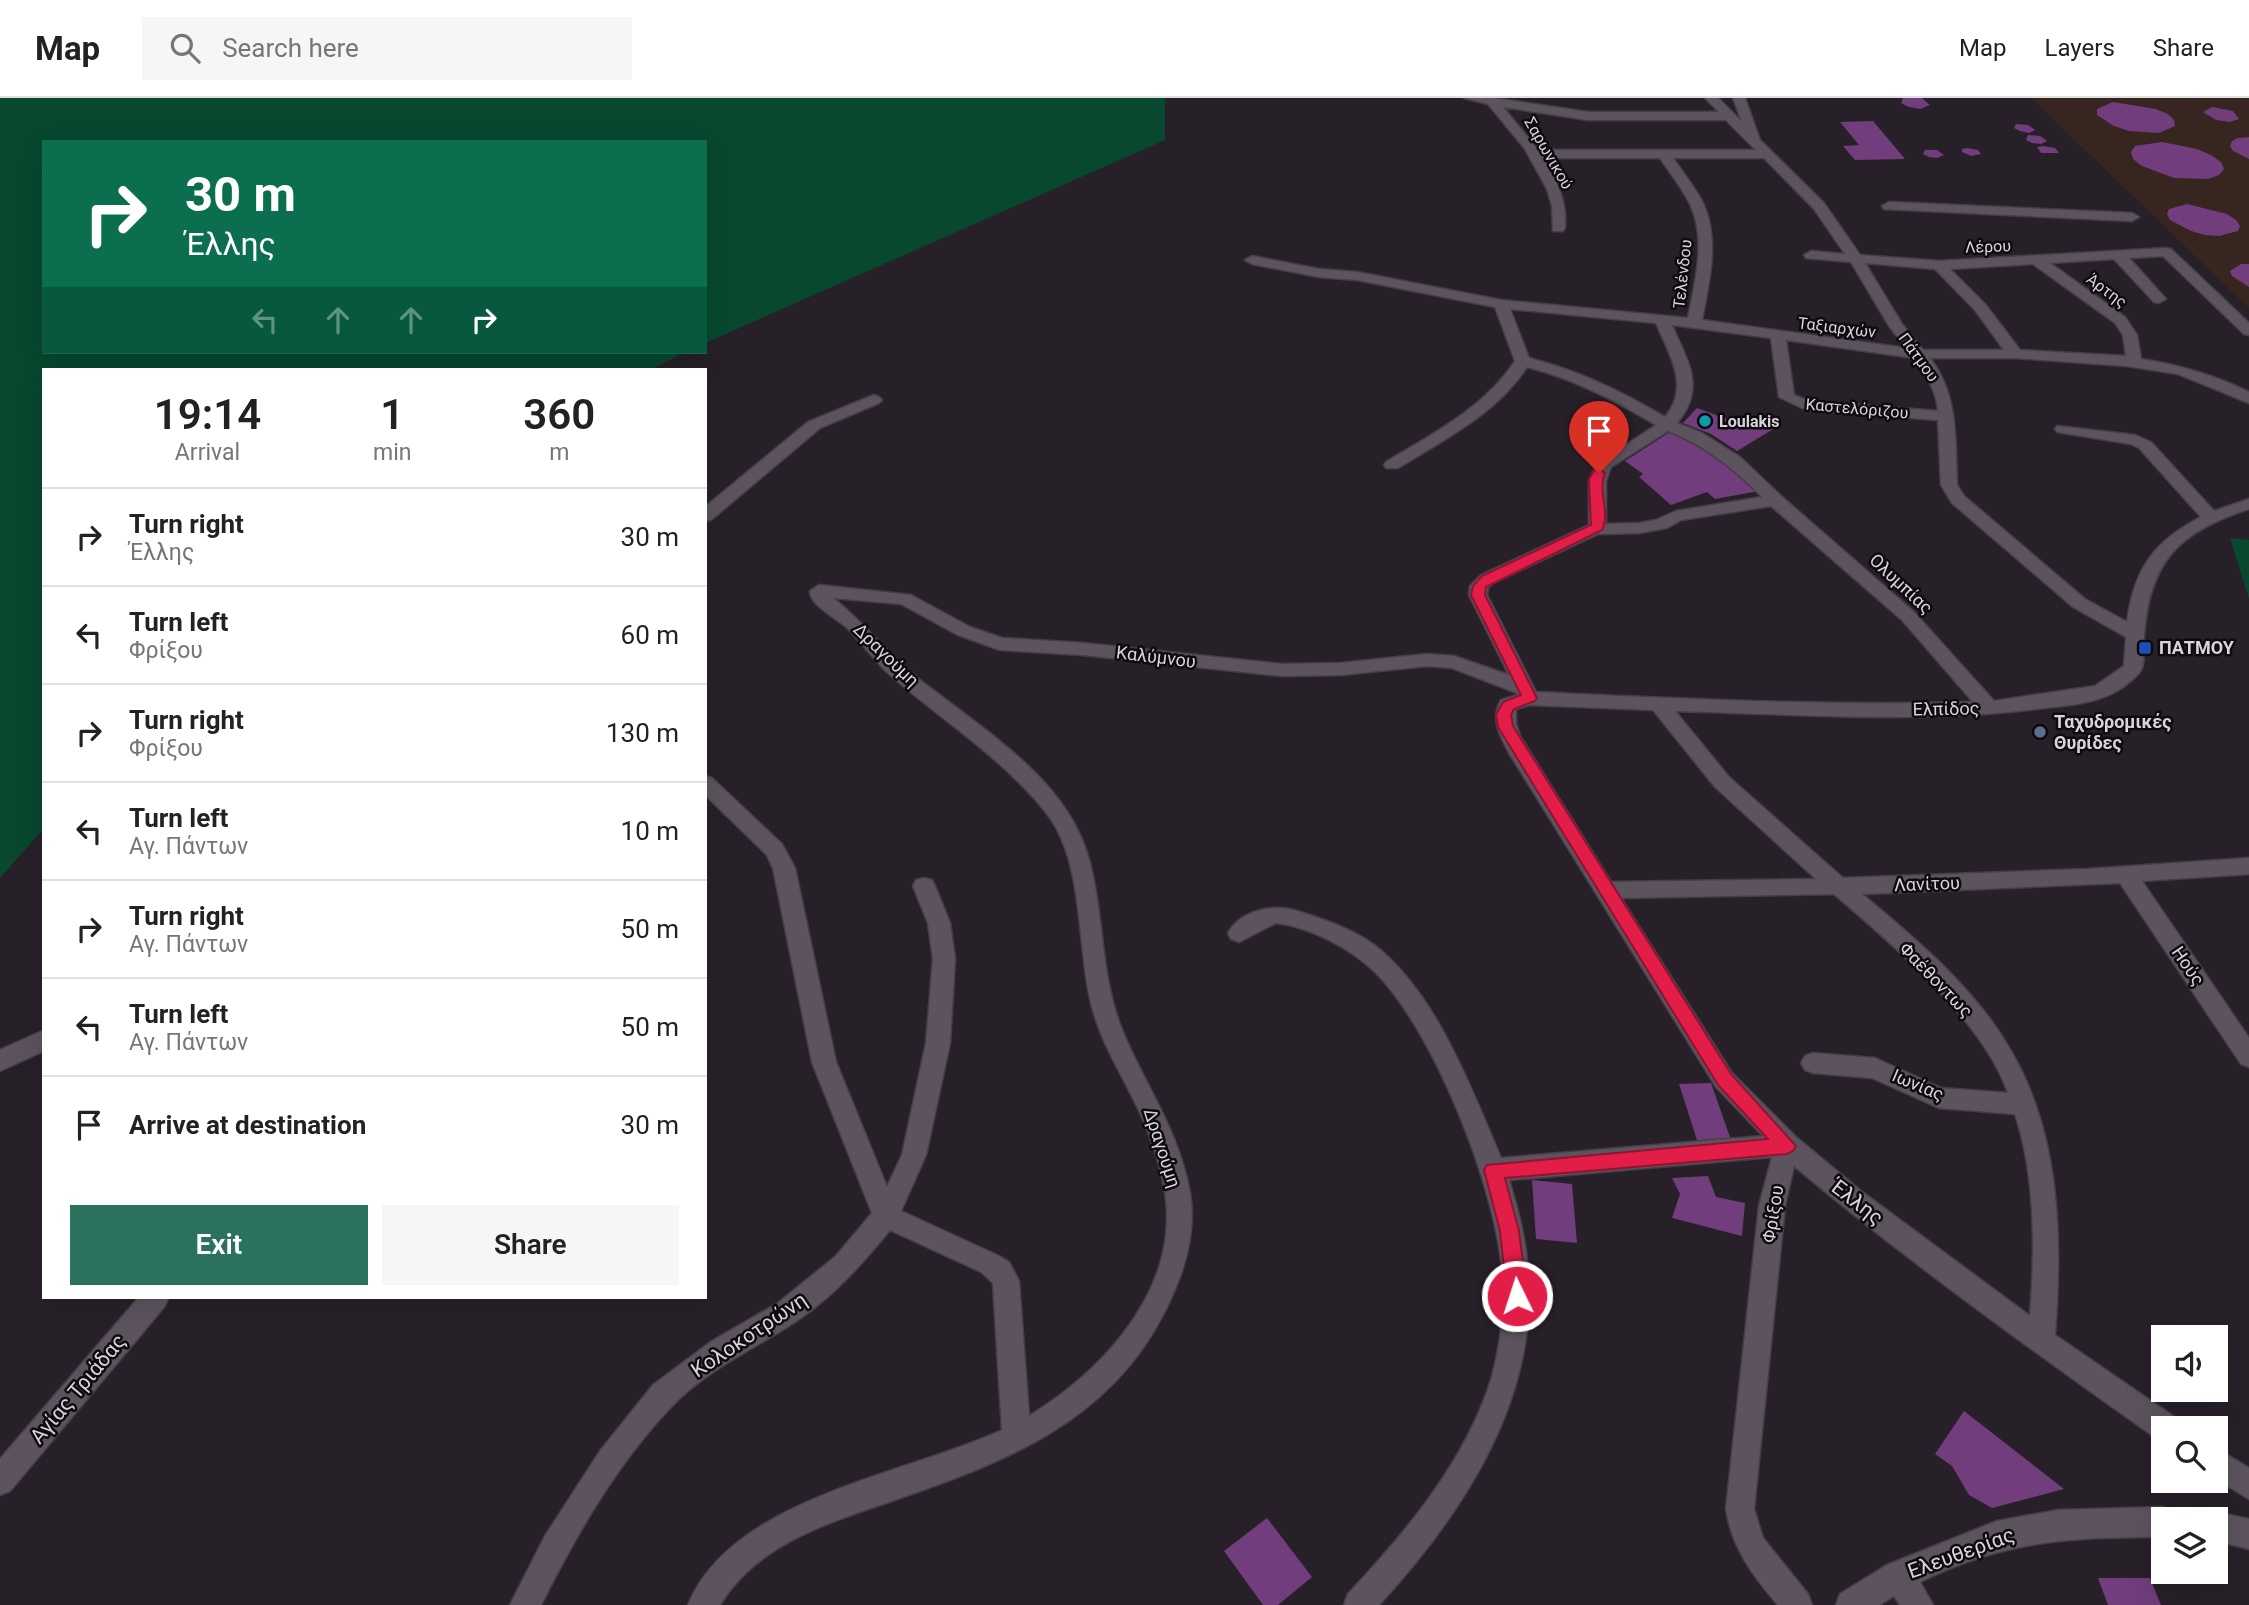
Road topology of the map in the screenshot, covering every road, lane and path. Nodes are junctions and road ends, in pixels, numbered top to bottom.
1 (1470, 98) edge
2 (1711, 98) edge
3 (1739, 98) edge
4 (1493, 103) junction
5 (1727, 116) junction
6 (1755, 141) junction
7 (1532, 153) junction
8 (1664, 154) junction
9 (1769, 154) junction
10 (1889, 206) dead end
11 (2132, 217) dead end
12 (1558, 228) dead end
13 (1811, 255) dead end
14 (2119, 256) junction
15 (1252, 260) dead end
16 (1857, 261) junction
17 (2038, 261) junction
18 (1939, 265) junction
19 (2159, 299) dead end
20 (1501, 304) junction
21 (1662, 319) junction
22 (1694, 323) junction
23 (2249, 331) edge
24 (1778, 337) junction
25 (1918, 354) junction
26 (2015, 354) junction
27 (1523, 360) junction
28 (2134, 362) junction
29 (2249, 398) edge
30 (874, 400) dead end
31 (1946, 416) junction
32 (1668, 425) junction
33 (2063, 429) dead end
34 (1392, 465) dead end
35 (1775, 500) junction
36 (2249, 504) edge
37 (707, 514) edge
38 (2212, 519) junction
39 (1595, 529) junction
40 (834, 609) joint
41 (2135, 634) junction
42 (1527, 693) junction
43 (1658, 704) junction
44 (1989, 708) junction
45 (707, 785) edge
46 (2249, 866) edge
47 (2127, 876) junction
48 (924, 886) dead end
49 (1839, 888) junction
50 (1605, 891) junction
51 (1239, 933) dead end
52 (42, 1041) edge
53 (2249, 1057) edge
54 (0, 1061) edge
55 (1813, 1063) dead end
56 (2023, 1104) junction
57 (1787, 1146) junction
58 (1494, 1170) junction
59 (886, 1216) junction
60 (154, 1299) edge
61 (2041, 1342) junction
62 (2151, 1418) edge
63 (1016, 1436) junction
64 (2228, 1470) edge
65 (0, 1480) edge
66 (2249, 1485) edge
67 (2151, 1522) edge
68 (2228, 1530) edge
69 (2249, 1534) edge
70 (1898, 1576) junction
71 (708, 1595) edge
72 (525, 1605) edge
73 (1359, 1605) edge
74 (1797, 1605) edge
75 (1851, 1605) edge
76 (1918, 1605) edge

1 - 4 street
2 - 5 street, Πάτμου
3 - 6 street
4 - 5 street
4 - 7 street, Σαρωνικού
5 - 6 street, Πάτμου
6 - 9 street, Πάτμου
7 - 8 street
7 - 12 street, Σαρωνικού
8 - 9 street
8 - 22 street, Τελένδου
9 - 16 street, Πάτμου
10 - 11 street
13 - 16 street, Λέρου
14 - 17 street, Λέρου
14 - 19 street
14 - 23 street, Λέρου
15 - 20 street, Ταξιαρχών
16 - 18 street, Λέρου
16 - 25 street, Πάτμου
17 - 18 street, Λέρου
17 - 28 street, Άρτης
18 - 26 street
20 - 21 street, Ταξιαρχών
20 - 27 street
21 - 22 street, Ταξιαρχών
21 - 32 street
22 - 24 street, Ταξιαρχών
24 - 25 street, Ταξιαρχών
24 - 31 street, Καστελόριζου
25 - 26 street, Ταξιαρχών
25 - 31 street, Πάτμου
26 - 28 street, Ταξιαρχών
27 - 32 street, Ολυμπίας
27 - 34 street
28 - 29 street, Ταξιαρχών
30 - 37 street
31 - 41 street, Πάτμου
32 - 35 street, Ολυμπίας
32 - 39 street
33 - 38 street
35 - 39 street
35 - 44 street, Ολυμπίας
36 - 38 street, Ελπίδος
38 - 41 street, Ελπίδος
39 - 42 street
40 - 42 street, Καλύμνου
40 - 63 street, Δραγούμη
41 - 44 street, Ελπίδος
42 - 43 street, Ελπίδος
42 - 50 street
43 - 44 street, Ελπίδος
43 - 49 street, Φαέθοντως
45 - 59 street
46 - 47 street, Λανίτου
47 - 49 street, Λανίτου
47 - 53 street, Ηούς
48 - 59 street, Κολοκοτρώνη
49 - 50 street, Λανίτου
49 - 56 street, Φαέθοντως
50 - 57 street
51 - 58 street
52 - 54 street
55 - 56 street, Ιωνίας
56 - 61 street, Φαέθοντως
57 - 58 street
57 - 61 street, Έλλης
57 - 74 street, Φρίξου
58 - 73 street
59 - 63 street
59 - 72 street, Κολοκοτρώνη
60 - 65 street, Αγίας Τριάδας
61 - 62 street, Έλλης
63 - 71 street, Δραγούμη
64 - 66 street
67 - 70 street, Ελευθερίας
68 - 69 street
70 - 75 street, Ελευθερίας
70 - 76 street

